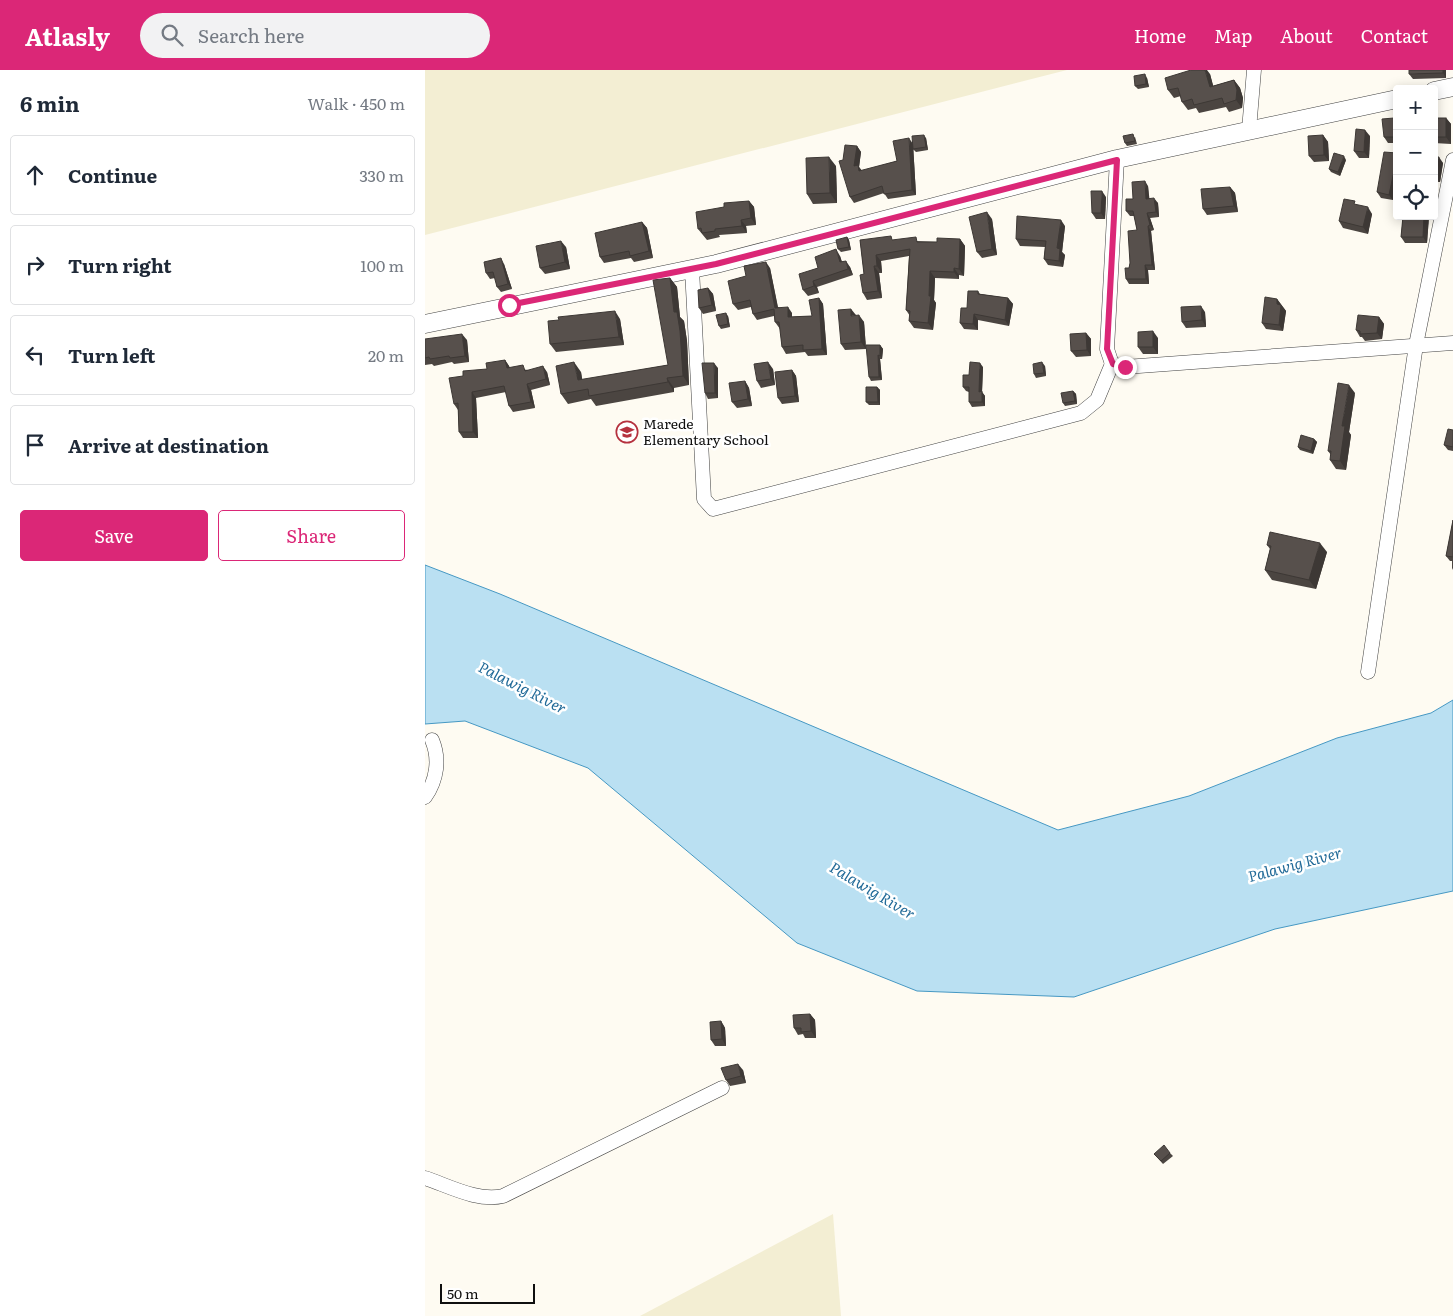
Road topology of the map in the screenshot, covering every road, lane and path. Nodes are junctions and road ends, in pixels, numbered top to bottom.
1 (1254, 70) edge
2 (1453, 87) edge
3 (1438, 90) edge
4 (1393, 100) edge
5 (1249, 130) junction
6 (1117, 160) junction
7 (1453, 160) edge
8 (692, 269) junction
9 (425, 324) edge
10 (1453, 343) edge
11 (1416, 345) junction
12 (1113, 364) junction
13 (1368, 672) dead end
14 (432, 740) dead end
15 (425, 796) edge
16 (722, 1088) dead end
17 (425, 1178) edge

1 - 5 street
2 - 3 street
4 - 5 street
5 - 6 street
6 - 8 street
6 - 12 street
7 - 11 street
8 - 9 street
8 - 12 street
10 - 11 street
11 - 12 street
11 - 13 street
14 - 15 street
16 - 17 street

